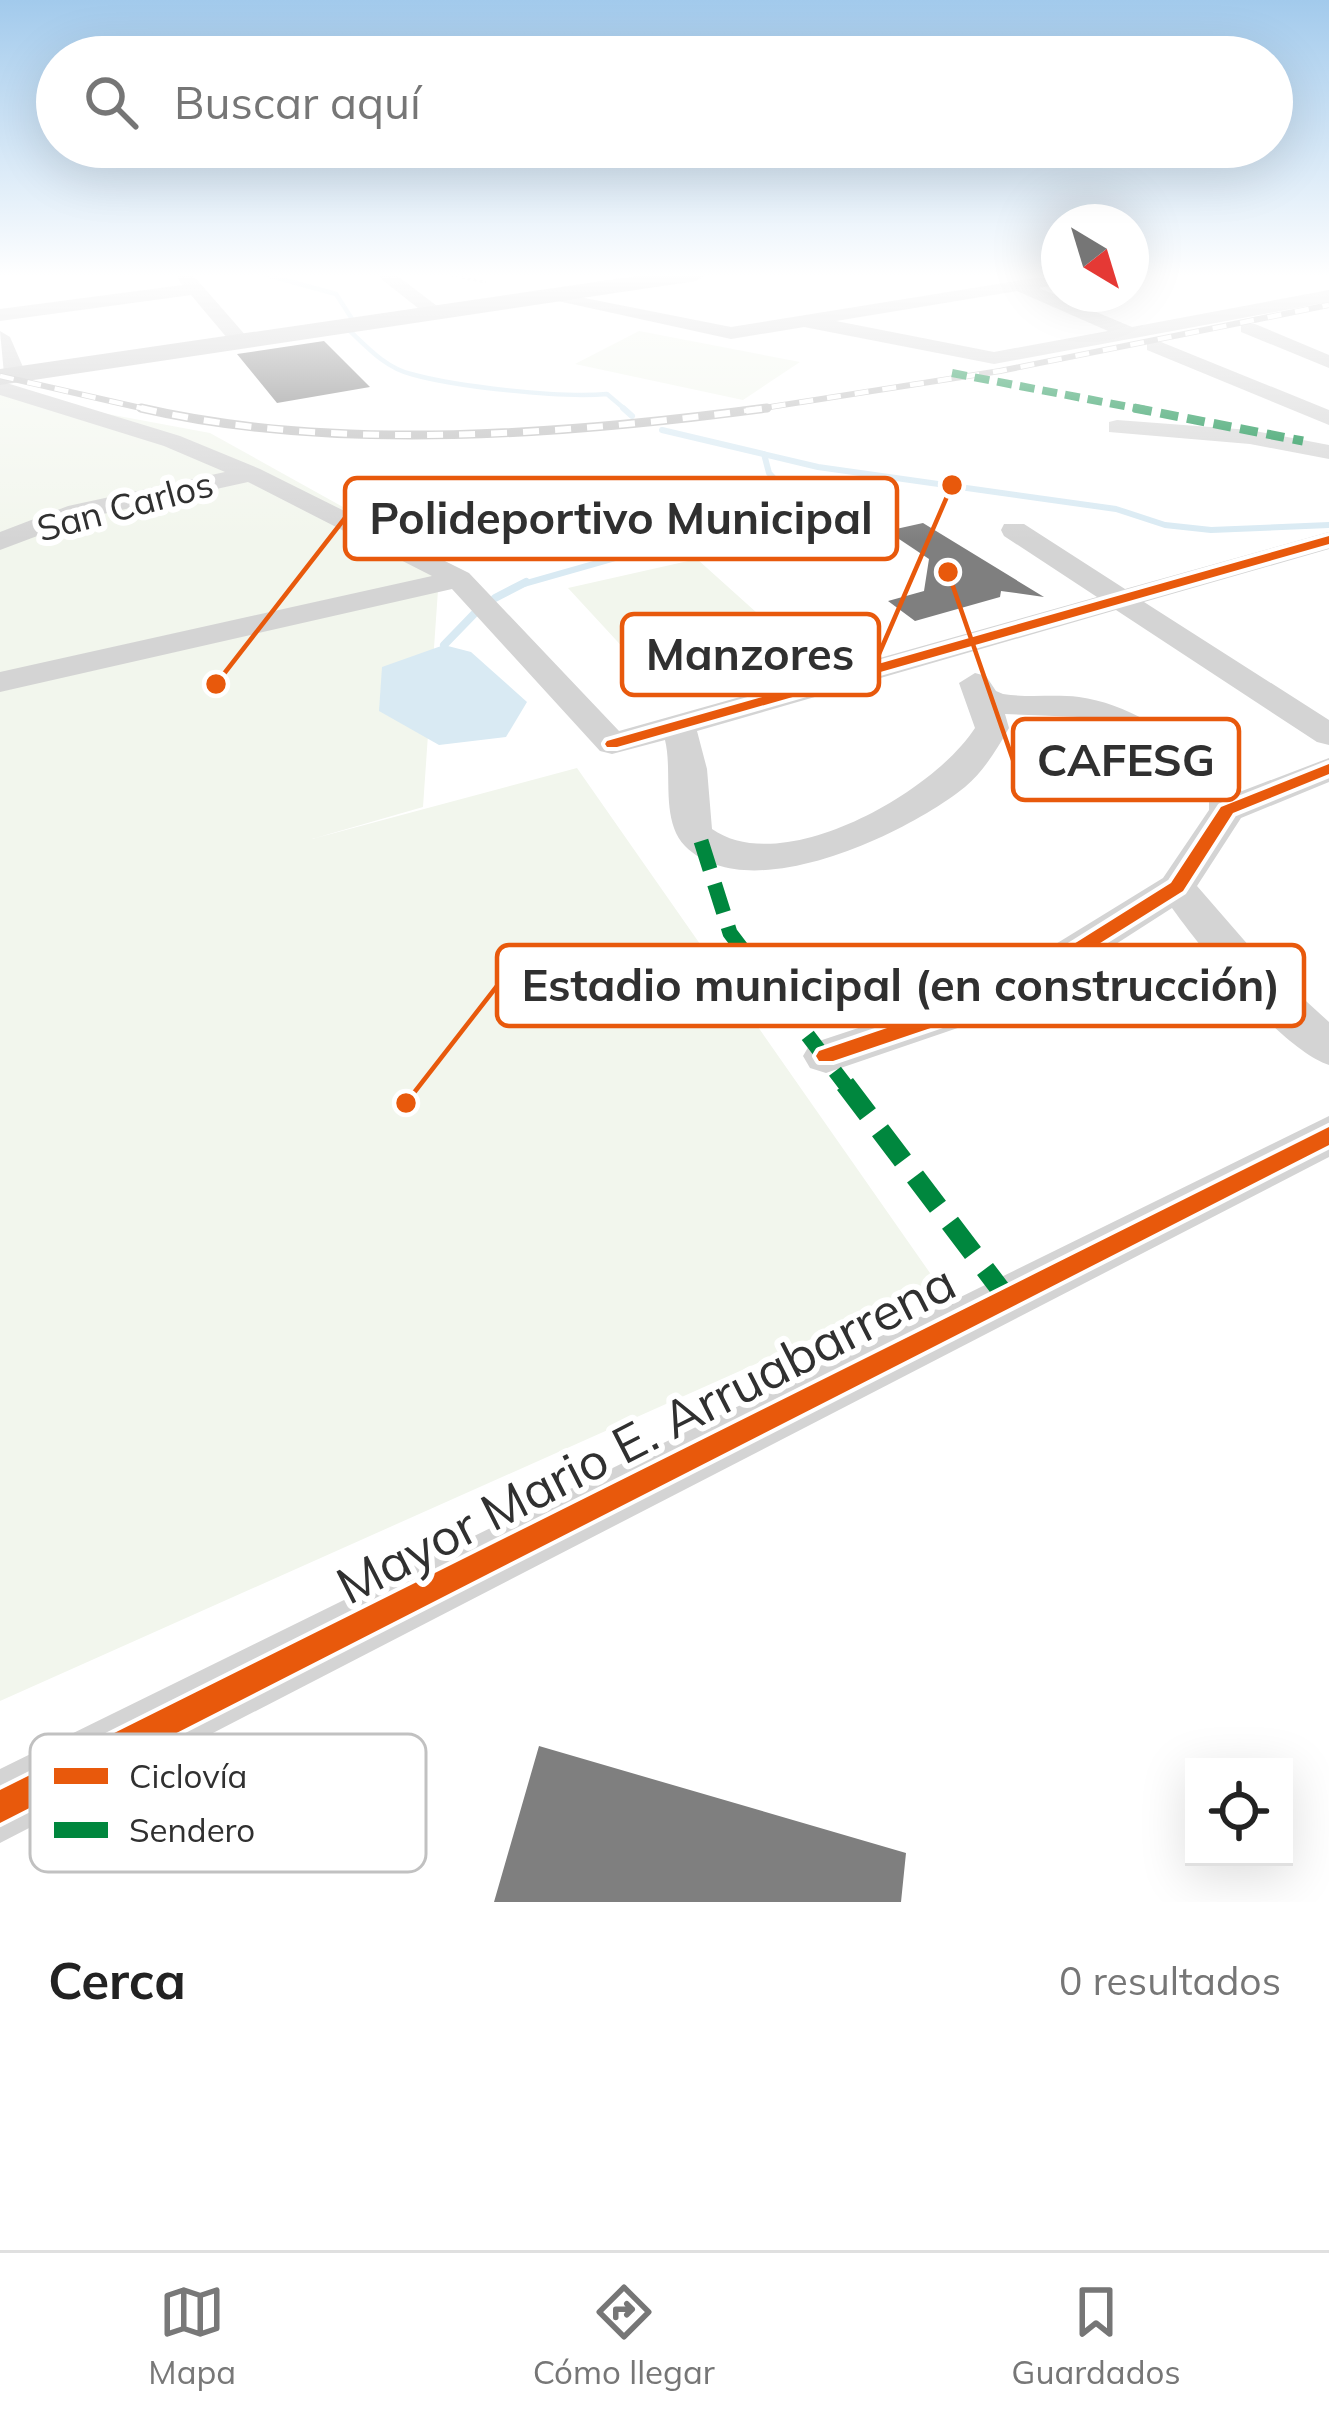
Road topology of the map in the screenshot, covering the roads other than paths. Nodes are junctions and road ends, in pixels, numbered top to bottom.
1 (109, 363) edge
2 (1060, 363) edge
3 (1195, 363) edge
4 (1030, 368) dead end
5 (5, 380) edge
6 (1329, 418) edge
7 (1117, 427) dead end
8 (1329, 452) edge
9 (251, 474) junction
10 (1014, 530) dead end
11 (0, 542) edge
12 (1328, 542) edge
13 (459, 579) junction
14 (1120, 600) junction
15 (969, 642) junction
16 (0, 682) edge
17 (982, 698) junction
18 (678, 724) junction
19 (1329, 735) edge
20 (1329, 769) edge
21 (1227, 810) junction
22 (1178, 887) junction
23 (1329, 1048) edge
24 (826, 1056) dead end
25 (1329, 1135) edge
26 (144, 1734) edge
27 (30, 1792) edge
28 (0, 1807) edge

1 - 5 main road
2 - 4 street
3 - 6 street
5 - 9 street
7 - 8 street
9 - 11 street, San Carlos
9 - 13 street
10 - 14 street
12 - 14 street
13 - 16 street
13 - 18 street
14 - 15 street
14 - 19 street
15 - 17 street
15 - 18 street
17 - 18 street
17 - 21 street
20 - 21 street
21 - 22 street
22 - 23 street
22 - 24 street
25 - 26 street, Mayor Mario E. Arruabarrena
27 - 28 street, Mayor Mario E. Arruabarrena

